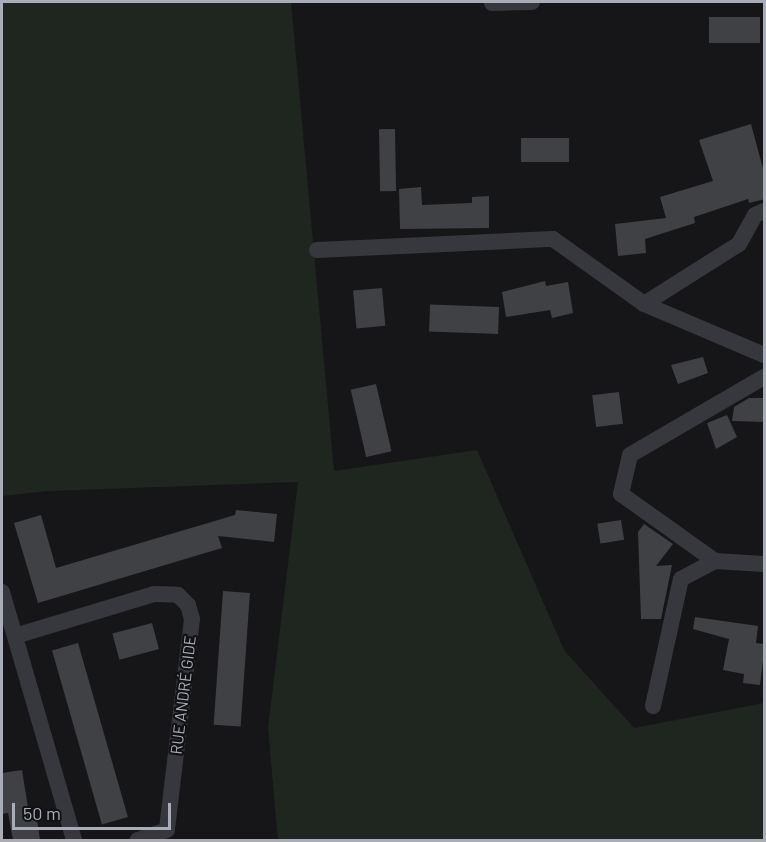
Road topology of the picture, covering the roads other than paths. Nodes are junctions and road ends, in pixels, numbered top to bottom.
1 (532, 2) edge
2 (492, 3) edge
3 (765, 211) edge
4 (317, 250) dead end
5 (644, 304) junction
6 (765, 355) edge
7 (765, 376) edge
8 (715, 561) junction
9 (765, 564) edge
10 (2, 591) edge
11 (15, 636) junction
12 (653, 705) dead end
13 (74, 840) edge
14 (138, 840) edge

1 - 2 street
3 - 5 street
4 - 5 street
5 - 6 street
7 - 8 street
8 - 9 street
8 - 12 street
10 - 11 street
11 - 13 street
11 - 14 street, RUE ANDRÉ GIDE

